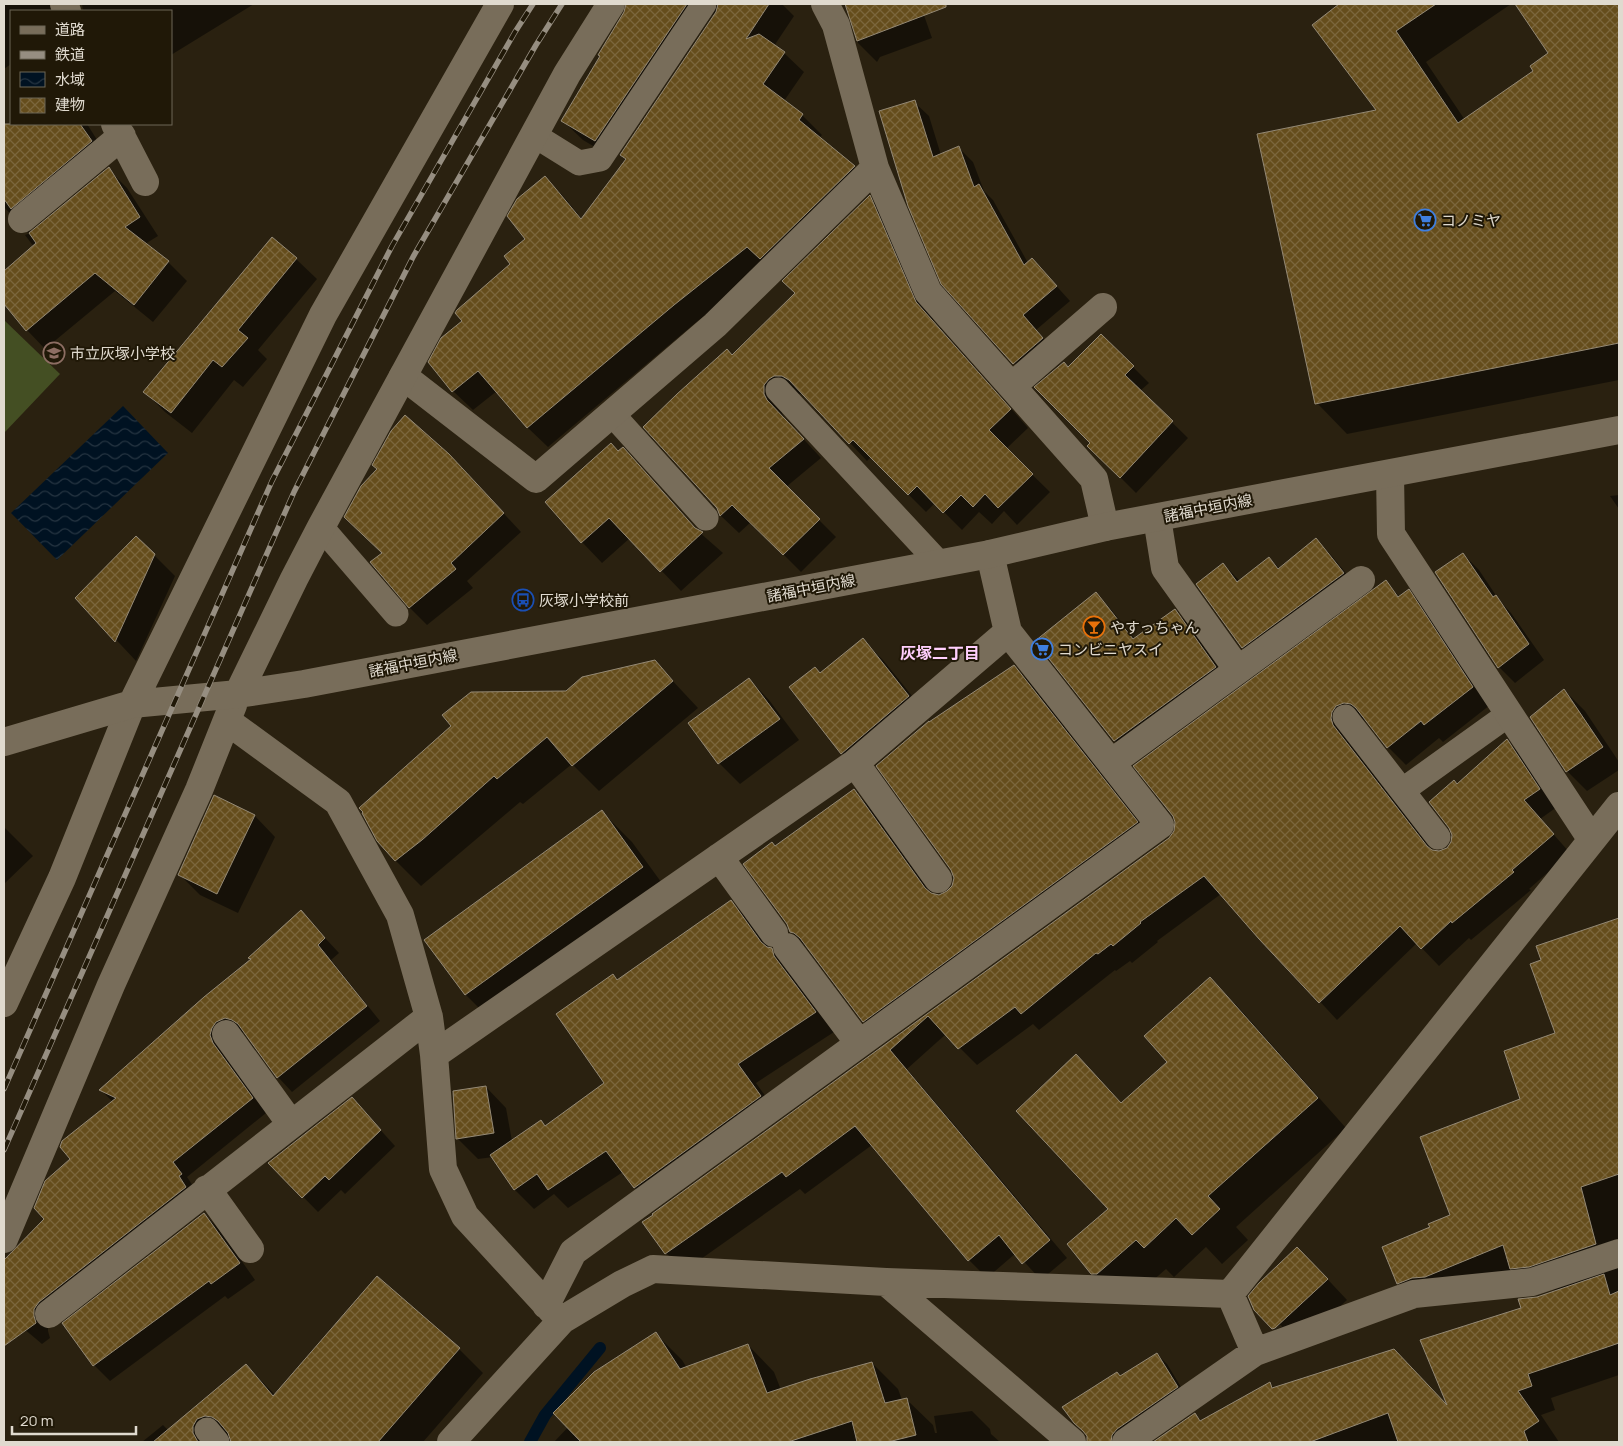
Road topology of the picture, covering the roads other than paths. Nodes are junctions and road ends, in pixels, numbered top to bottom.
1 (500, 4) edge
2 (611, 4) edge
3 (704, 4) edge
4 (825, 4) edge
5 (118, 130) edge
6 (534, 135) junction
7 (876, 168) junction
8 (145, 182) dead end
9 (22, 219) dead end
10 (1103, 307) dead end
11 (403, 376) junction
12 (1012, 386) junction
13 (778, 390) dead end
14 (612, 414) junction
15 (1619, 430) edge
16 (1390, 474) junction
17 (706, 518) dead end
18 (1156, 518) junction
19 (321, 527) junction
20 (1105, 527) junction
21 (990, 554) junction
22 (939, 563) junction
23 (1361, 580) dead end
24 (396, 614) dead end
25 (1008, 632) junction
26 (1238, 670) junction
27 (238, 694) junction
28 (132, 704) junction
29 (1509, 714) junction
30 (1345, 716) dead end
31 (227, 721) junction
32 (4, 742) edge
33 (855, 763) junction
34 (1111, 763) junction
35 (1403, 790) junction
36 (1619, 806) edge
37 (1438, 837) dead end
38 (1592, 840) junction
39 (719, 858) junction
40 (938, 880) dead end
41 (4, 1003) edge
42 (429, 1017) junction
43 (226, 1034) dead end
44 (859, 1043) junction
45 (434, 1055) junction
46 (290, 1124) junction
47 (207, 1189) junction
48 (4, 1239) edge
49 (250, 1249) dead end
50 (1619, 1253) edge
51 (886, 1282) junction
52 (1230, 1294) junction
53 (554, 1313) junction
54 (49, 1314) dead end
55 (1255, 1352) junction
56 (452, 1442) edge
57 (1072, 1442) edge
58 (1126, 1442) edge

1 - 28 street
2 - 6 street
3 - 6 lane
4 - 7 street
5 - 8 street
5 - 9 street
6 - 11 street
7 - 12 street
7 - 14 street
10 - 12 street
11 - 14 street
11 - 19 street
12 - 20 street
13 - 22 lane
14 - 17 lane
15 - 16 street, 諸福中垣内線
16 - 18 street, 諸福中垣内線
16 - 29 street
18 - 20 street, 諸福中垣内線
18 - 26 street
19 - 24 lane
19 - 27 street
20 - 21 street, 諸福中垣内線
21 - 22 street, 諸福中垣内線
21 - 25 street
22 - 27 street, 諸福中垣内線
23 - 26 street
25 - 33 street
25 - 34 street
26 - 34 street
27 - 28 street, 諸福中垣内線
27 - 31 street
28 - 32 street, 諸福中垣内線
28 - 41 street
29 - 35 lane
29 - 38 street
30 - 35 lane
31 - 42 street
31 - 48 street
33 - 39 street
33 - 40 street
34 - 44 street
35 - 37 lane
36 - 38 street
38 - 52 street
39 - 44 street
39 - 45 street
42 - 45 street
42 - 46 street
43 - 46 street
44 - 53 street
45 - 53 street
46 - 47 street
47 - 49 street
47 - 54 street
50 - 55 street
51 - 52 street
51 - 53 street
51 - 57 street
52 - 55 street
53 - 56 street
55 - 58 street

